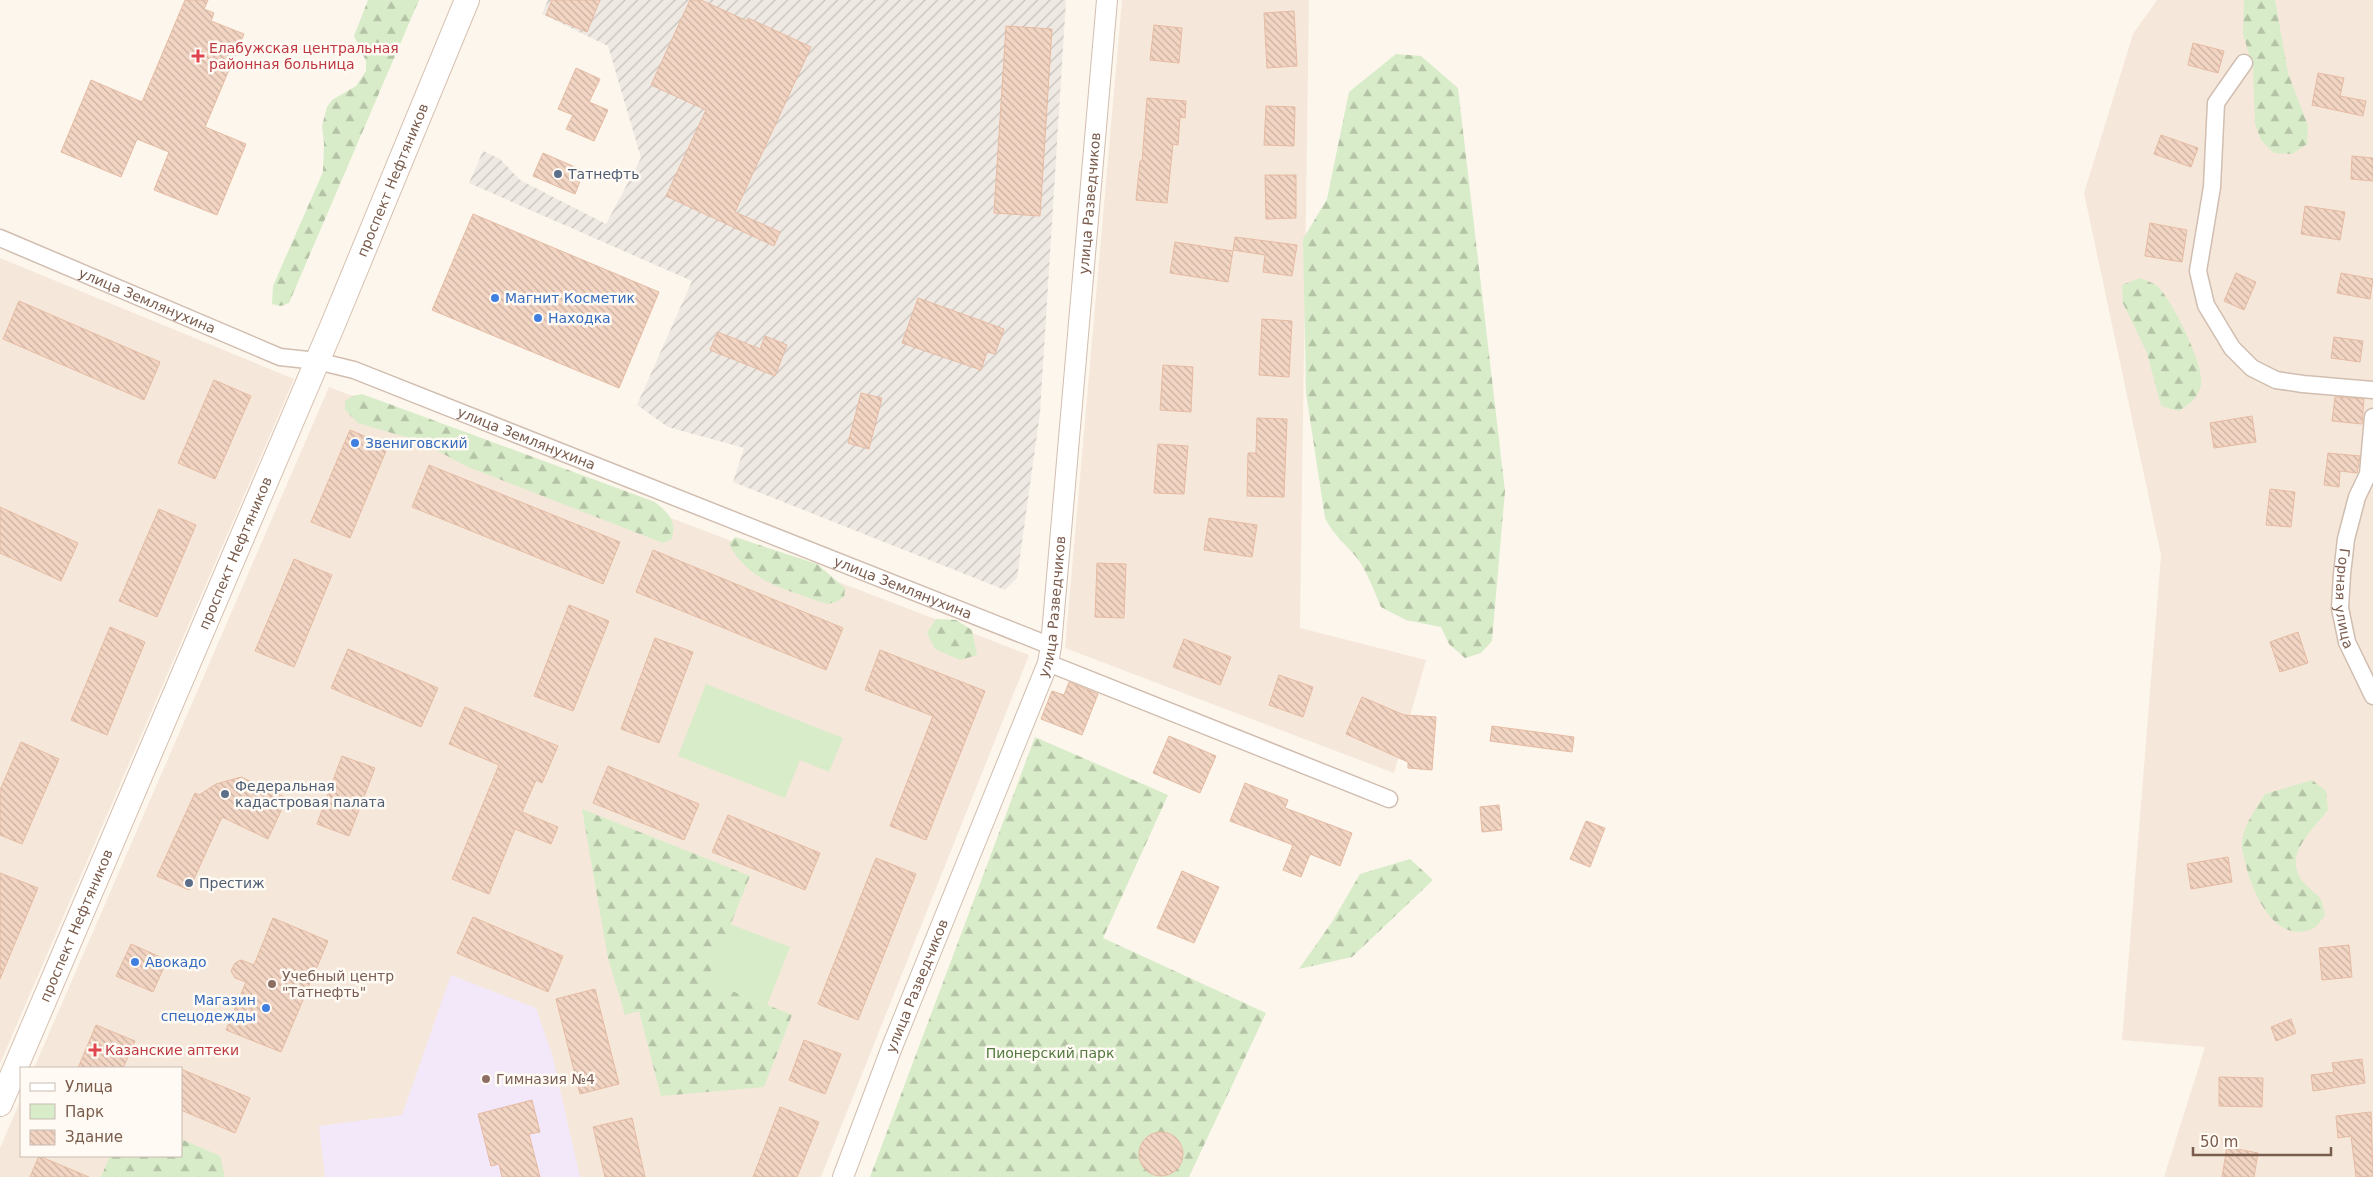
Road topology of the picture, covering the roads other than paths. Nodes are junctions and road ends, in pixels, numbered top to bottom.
1 (467, 0) edge
2 (1108, 0) edge
3 (2244, 63) dead end
4 (0, 238) edge
5 (317, 361) junction
6 (2373, 390) edge
7 (2373, 417) edge
8 (1050, 654) junction
9 (2373, 696) edge
10 (1389, 799) dead end
11 (0, 1104) edge
12 (843, 1177) edge

1 - 5 main road, проспект Нефтяников
2 - 8 street, улица Разведчиков
3 - 6 street
4 - 5 street, улица Землянухина
5 - 8 street, улица Землянухина
5 - 11 main road, проспект Нефтяников
7 - 9 street, Горная улица
8 - 10 street, улица Землянухина
8 - 12 street, улица Разведчиков

